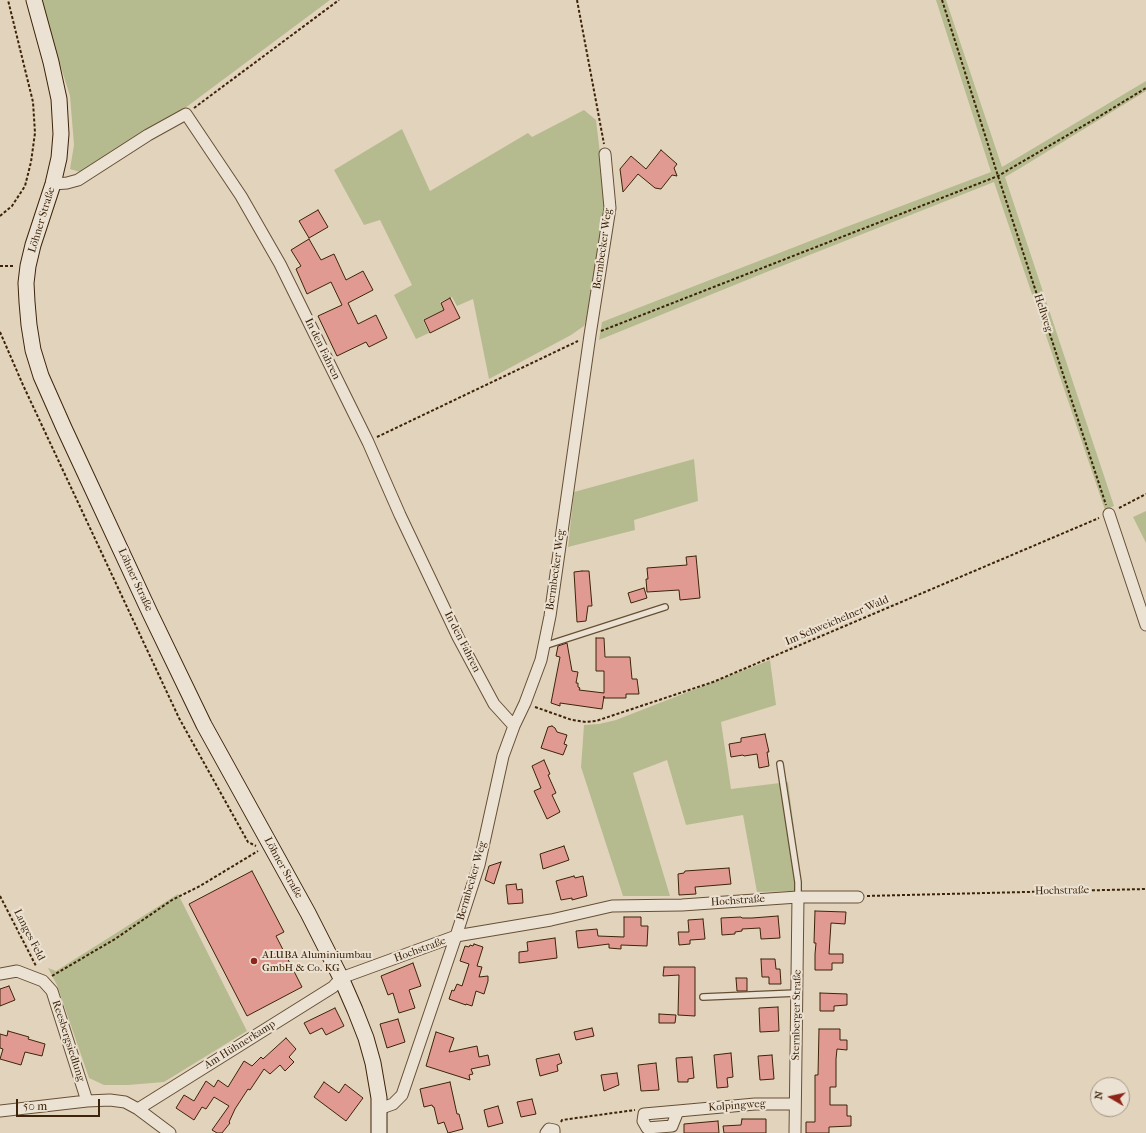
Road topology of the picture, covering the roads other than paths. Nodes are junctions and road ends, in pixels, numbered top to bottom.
1 (34, 0) edge
2 (605, 154) road end
3 (53, 184) junction
4 (1109, 514) road end
5 (665, 607) dead end
6 (1146, 626) edge
7 (544, 646) junction
8 (514, 726) junction
9 (780, 764) dead end
10 (798, 897) junction
11 (858, 897) road end
12 (456, 936) junction
13 (0, 974) edge
14 (341, 978) junction
15 (797, 993) junction
16 (703, 997) dead end
17 (87, 1101) junction
18 (795, 1104) junction
19 (138, 1109) junction
20 (379, 1109) junction
21 (0, 1111) edge
22 (644, 1114) road end
23 (170, 1133) edge
24 (379, 1133) edge
25 (795, 1133) edge

1 - 3 main road, Löhner Straße
2 - 7 street, Bermbecker Weg
3 - 8 street, In den Fahren
3 - 14 main road, Löhner Straße
4 - 6 street
5 - 7 lane
7 - 8 street, Bermbecker Weg
8 - 12 street, Bermbecker Weg
9 - 10 lane
10 - 11 street, Hochstraße
10 - 12 street, Hochstraße
10 - 15 street, Sternberger Straße
12 - 14 street, Hochstraße
12 - 20 street, Bermbecker Weg
13 - 17 street, Reesbergsiedlung
14 - 19 street, Am Hühnerkamp
14 - 20 main road, Löhner Straße
15 - 16 lane
15 - 18 street, Sternberger Straße
17 - 19 street
17 - 21 street
18 - 22 street, Kolpingweg
18 - 25 street, Sternberger Straße
19 - 23 street
20 - 24 main road, Löhner Straße

